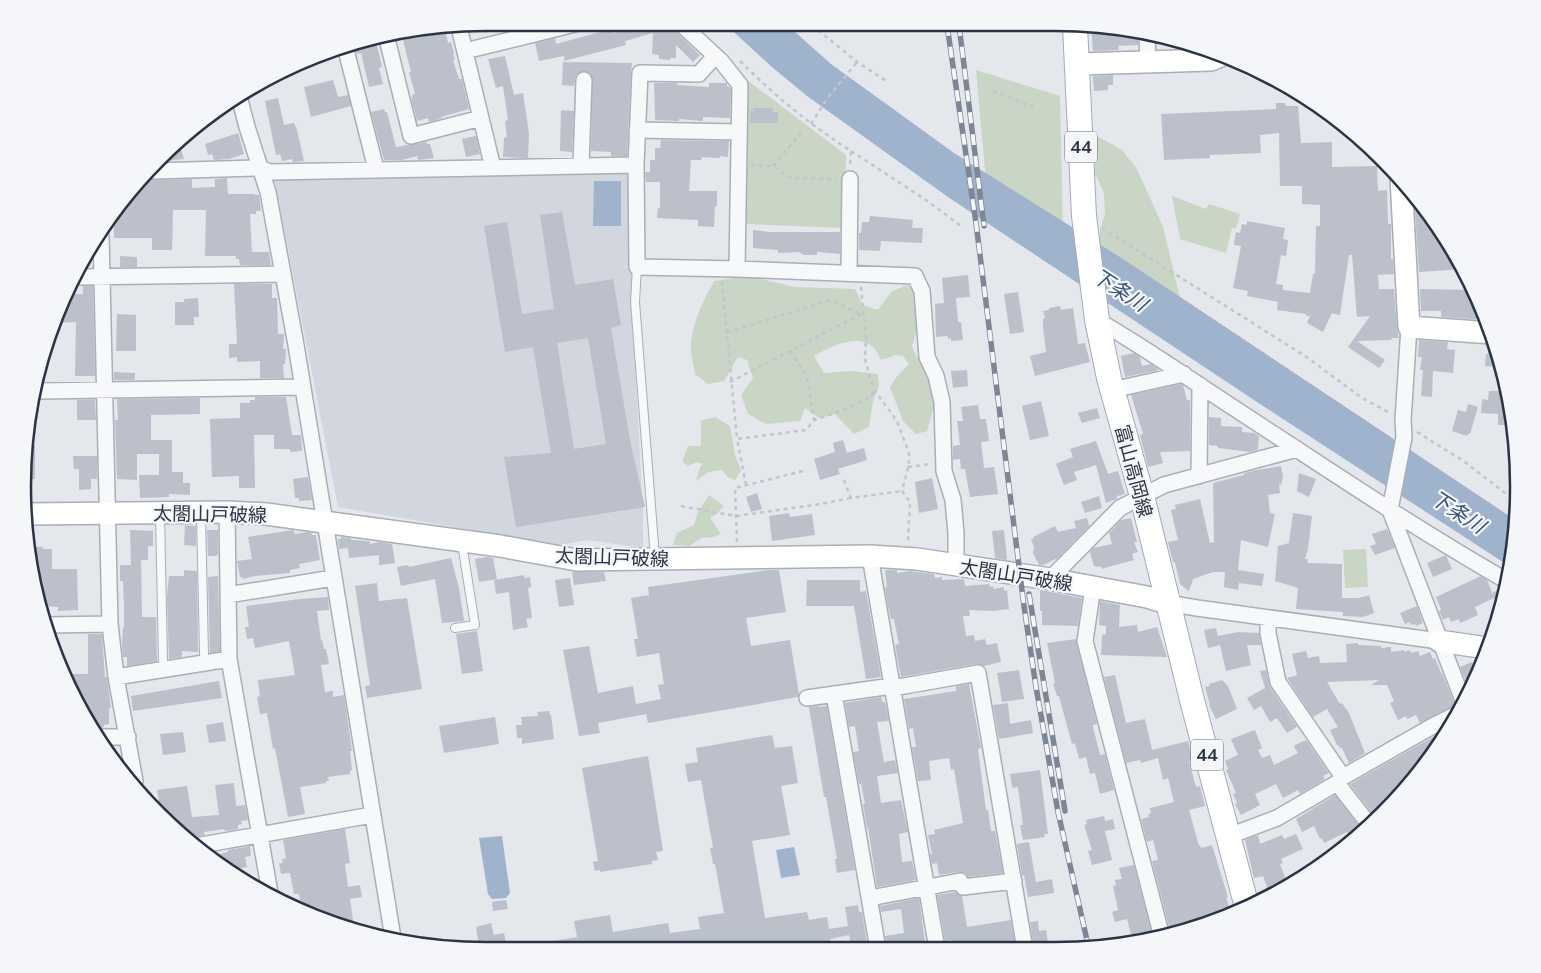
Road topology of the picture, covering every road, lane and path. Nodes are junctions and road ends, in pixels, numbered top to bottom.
1 (548, 31) edge
2 (688, 31) edge
3 (820, 31) edge
4 (460, 32) edge
5 (1075, 32) edge
6 (1147, 41) edge
7 (387, 43) edge
8 (465, 52) junction
9 (347, 53) edge
10 (715, 56) junction
11 (1212, 59) edge
12 (739, 60) dead end
13 (1148, 62) junction
14 (855, 63) junction
15 (1078, 64) junction
16 (584, 80) dead end
17 (888, 82) dead end
18 (993, 92) dead end
19 (241, 103) edge
20 (1037, 108) dead end
21 (481, 118) junction
22 (811, 124) junction
23 (637, 130) junction
24 (738, 132) junction
25 (801, 133) dead end
26 (851, 151) junction
27 (581, 165) junction
28 (636, 165) junction
29 (740, 165) junction
30 (773, 166) junction
31 (260, 168) junction
32 (493, 168) junction
33 (376, 169) junction
34 (159, 171) edge
35 (850, 179) junction
36 (1402, 192) edge
37 (1085, 223) junction
38 (961, 226) dead end
39 (101, 245) edge
40 (637, 267) junction
41 (721, 269) junction
42 (737, 269) junction
43 (282, 274) junction
44 (854, 274) junction
45 (82, 277) edge
46 (102, 277) junction
47 (862, 314) junction
48 (1097, 320) junction
49 (1409, 327) junction
50 (727, 332) junction
51 (1483, 332) edge
52 (790, 351) junction
53 (1184, 374) junction
54 (730, 382) junction
55 (1200, 385) junction
56 (302, 387) junction
57 (104, 390) junction
58 (1112, 390) junction
59 (42, 391) edge
60 (875, 391) junction
61 (814, 420) junction
62 (1403, 427) junction
63 (737, 439) junction
64 (1297, 449) junction
65 (944, 463) junction
66 (908, 467) junction
67 (807, 470) dead end
68 (1199, 476) junction
69 (844, 480) dead end
70 (746, 485) junction
71 (902, 491) junction
72 (1142, 496) junction
73 (1510, 496) edge
74 (851, 498) junction
75 (681, 506) dead end
76 (1390, 510) junction
77 (160, 512) junction
78 (201, 512) junction
79 (227, 512) junction
80 (107, 513) junction
81 (32, 514) edge
82 (736, 516) junction
83 (325, 523) junction
84 (462, 542) junction
85 (870, 556) junction
86 (738, 558) junction
87 (907, 558) junction
88 (656, 559) junction
89 (956, 565) junction
90 (1500, 577) edge
91 (333, 578) junction
92 (1050, 579) junction
93 (1093, 587) junction
94 (228, 594) junction
95 (1168, 603) junction
96 (1268, 618) junction
97 (110, 624) junction
98 (53, 625) edge
99 (456, 628) dead end
100 (1439, 641) junction
101 (1480, 647) edge
102 (204, 654) dead end
103 (229, 659) junction
104 (163, 661) dead end
105 (116, 678) junction
106 (892, 687) junction
107 (1460, 693) edge
108 (834, 694) junction
109 (807, 698) dead end
110 (1446, 719) edge
111 (107, 737) edge
112 (128, 737) junction
113 (134, 775) edge
114 (1340, 780) junction
115 (372, 815) junction
116 (1365, 819) edge
117 (260, 835) junction
118 (1229, 836) junction
119 (205, 844) edge
120 (1014, 881) junction
121 (269, 886) edge
122 (927, 887) junction
123 (870, 898) junction
124 (1245, 900) edge
125 (1160, 929) edge
126 (392, 932) edge
127 (877, 942) edge
128 (936, 942) edge
129 (1024, 942) edge

1 - 8 street
2 - 10 street
3 - 14 path
4 - 8 street
5 - 15 main road, 富山高岡線 / 44
6 - 13 street
7 - 21 street
8 - 21 street
9 - 33 street
10 - 23 street
10 - 24 street
11 - 13 main road
12 - 22 path
13 - 15 main road
14 - 17 path
14 - 22 path
15 - 37 main road, 富山高岡線 / 44
16 - 27 street
18 - 20 path
19 - 31 street
21 - 32 street
22 - 26 path
23 - 24 street
23 - 28 street
24 - 29 street
25 - 30 path
26 - 35 path
26 - 38 path
27 - 28 street
27 - 32 street
28 - 40 street
29 - 30 path
29 - 42 street
30 - 35 path
31 - 33 street
31 - 34 street
31 - 43 street
32 - 33 street
35 - 44 street
36 - 49 main road
37 - 48 main road, 富山高岡線 / 44
37 - 62 path
39 - 46 street
40 - 41 street
40 - 88 lane
41 - 42 street
41 - 50 path
42 - 44 street
43 - 46 street
43 - 56 street
44 - 47 path
44 - 65 street
45 - 46 street
46 - 57 street
47 - 50 path
47 - 52 path
47 - 60 path
48 - 53 street
48 - 58 main road, 富山高岡線 / 44
49 - 51 main road
49 - 62 street
50 - 54 path
52 - 54 path
52 - 61 path
53 - 55 street
53 - 58 street
54 - 63 path
55 - 64 street
55 - 68 street
56 - 57 street
56 - 83 street
57 - 59 street
57 - 80 street
58 - 72 main road, 富山高岡線 / 44
60 - 61 path
60 - 66 path
61 - 63 path
62 - 73 path
62 - 76 street
63 - 70 path
64 - 68 street
64 - 76 street
65 - 66 path
65 - 89 street
66 - 71 path
67 - 70 path
68 - 72 street
69 - 74 path
70 - 82 path
71 - 74 path
71 - 87 path
72 - 92 street
72 - 95 main road, 富山高岡線 / 44
74 - 82 path
75 - 82 path
76 - 90 street
76 - 100 street
77 - 78 main road, 太閤山戸破線
77 - 80 main road, 太閤山戸破線
77 - 104 lane
78 - 79 main road, 太閤山戸破線
78 - 102 lane
79 - 83 main road, 太閤山戸破線
79 - 94 street
80 - 81 main road, 太閤山戸破線
80 - 97 street
82 - 86 path
83 - 84 main road, 太閤山戸破線
83 - 91 street
84 - 88 main road, 太閤山戸破線
84 - 99 lane
85 - 86 main road, 太閤山戸破線
85 - 87 main road, 太閤山戸破線
85 - 106 street
86 - 88 main road, 太閤山戸破線
87 - 89 main road, 太閤山戸破線
89 - 92 main road, 太閤山戸破線
91 - 94 street
91 - 115 street
92 - 93 main road, 太閤山戸破線
93 - 95 main road, 太閤山戸破線
93 - 125 street
94 - 103 street
95 - 96 street
95 - 118 main road, 富山高岡線 / 44
96 - 100 street
96 - 114 street
97 - 98 street
97 - 105 street
100 - 101 main road
100 - 107 street
103 - 105 street
103 - 117 street
105 - 112 street
106 - 108 street
106 - 120 street
106 - 122 street
108 - 109 street
108 - 123 street
110 - 114 street
111 - 112 street
112 - 113 street
114 - 116 street
114 - 118 street
115 - 117 street
115 - 126 street
117 - 119 street
117 - 121 street
118 - 124 main road, 富山高岡線 / 44
120 - 122 street
120 - 129 street
122 - 123 street
122 - 128 street
123 - 127 street

